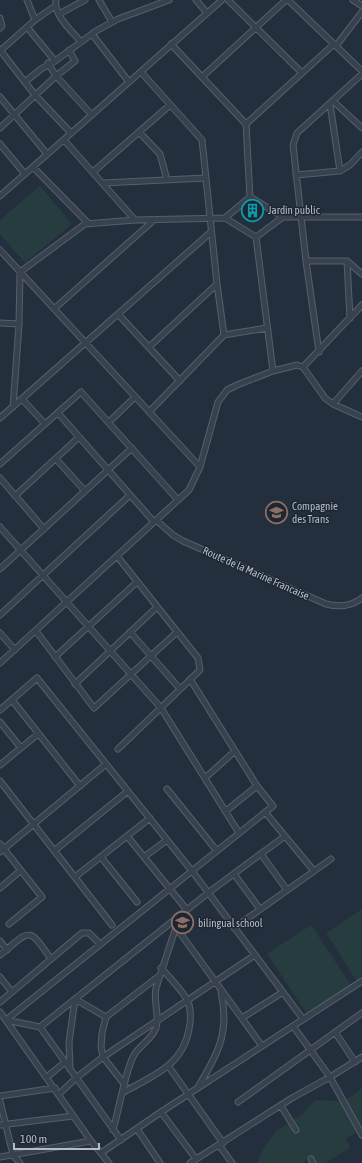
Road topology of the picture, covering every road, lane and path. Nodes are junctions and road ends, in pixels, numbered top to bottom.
1 (26, 0) edge
2 (85, 0) edge
3 (99, 0) edge
4 (169, 0) edge
5 (196, 0) edge
6 (222, 0) edge
7 (228, 0) edge
8 (289, 0) edge
9 (353, 0) edge
10 (56, 3) edge
11 (362, 6) edge
12 (362, 12) edge
13 (207, 13) junction
14 (59, 14) junction
15 (0, 18) edge
16 (35, 20) junction
17 (112, 22) junction
18 (27, 27) junction
19 (0, 28) edge
20 (256, 28) junction
21 (92, 34) junction
22 (81, 42) junction
23 (172, 44) junction
24 (335, 45) junction
25 (0, 50) edge
26 (69, 50) junction
27 (54, 61) junction
28 (48, 63) junction
29 (361, 67) edge
30 (141, 72) junction
31 (302, 73) junction
32 (362, 74) edge
33 (56, 76) junction
34 (202, 76) junction
35 (26, 82) junction
36 (129, 82) junction
37 (35, 95) junction
38 (0, 97) edge
39 (331, 103) junction
40 (170, 105) junction
41 (13, 114) junction
42 (92, 115) junction
43 (246, 124) junction
44 (0, 128) edge
45 (362, 128) edge
46 (139, 132) junction
47 (72, 133) junction
48 (64, 140) junction
49 (0, 144) edge
50 (362, 152) edge
51 (48, 154) junction
52 (33, 167) junction
53 (340, 171) junction
54 (93, 172) junction
55 (25, 174) junction
56 (296, 175) junction
57 (206, 178) junction
58 (167, 180) junction
59 (103, 184) junction
60 (0, 195) edge
61 (250, 197) junction
62 (283, 217) junction
63 (225, 218) junction
64 (301, 218) junction
65 (362, 218) edge
66 (135, 220) junction
67 (154, 220) junction
68 (210, 220) junction
69 (88, 223) junction
70 (211, 232) junction
71 (256, 237) junction
72 (0, 250) edge
73 (306, 261) junction
74 (347, 261) junction
75 (20, 272) junction
76 (362, 274) edge
77 (217, 284) junction
78 (362, 305) edge
79 (54, 308) junction
80 (118, 314) junction
81 (350, 318) junction
82 (0, 323) edge
83 (19, 324) junction
84 (267, 328) junction
85 (224, 335) junction
86 (85, 343) junction
87 (149, 347) junction
88 (319, 352) junction
89 (303, 368) junction
90 (273, 371) junction
91 (362, 371) edge
92 (180, 381) junction
93 (135, 397) junction
94 (22, 399) junction
95 (333, 404) junction
96 (13, 406) junction
97 (149, 412) junction
98 (58, 413) junction
99 (362, 417) edge
100 (0, 418) edge
101 (109, 422) junction
102 (45, 424) junction
103 (79, 437) junction
104 (132, 448) junction
105 (56, 459) junction
106 (0, 464) edge
107 (200, 468) junction
108 (108, 470) junction
109 (0, 478) edge
110 (85, 491) junction
111 (130, 495) junction
112 (16, 496) junction
113 (178, 500) junction
114 (155, 521) junction
115 (0, 527) edge
116 (44, 529) junction
117 (21, 550) junction
118 (117, 556) junction
119 (0, 570) edge
120 (43, 575) junction
121 (137, 582) junction
122 (362, 598) edge
123 (67, 602) junction
124 (157, 607) junction
125 (0, 616) edge
126 (88, 626) junction
127 (36, 631) junction
128 (130, 632) junction
129 (177, 632) junction
130 (0, 633) edge
131 (15, 650) junction
132 (110, 651) junction
133 (151, 656) junction
134 (55, 657) junction
135 (0, 663) edge
136 (131, 674) junction
137 (190, 679) junction
138 (75, 684) junction
139 (180, 689) junction
140 (12, 700) junction
141 (161, 708) junction
142 (0, 710) edge
143 (0, 722) edge
144 (38, 734) junction
145 (21, 748) junction
146 (118, 749) dead end
147 (235, 751) junction
148 (106, 764) junction
149 (0, 765) edge
150 (205, 778) junction
151 (0, 780) edge
152 (80, 786) junction
153 (257, 786) junction
154 (167, 789) dead end
155 (128, 791) junction
156 (226, 811) junction
157 (265, 812) junction
158 (150, 818) junction
159 (34, 824) junction
160 (239, 833) junction
161 (127, 836) junction
162 (285, 836) junction
163 (167, 840) junction
164 (0, 844) edge
165 (2, 851) edge
166 (54, 851) junction
167 (217, 851) junction
168 (261, 854) junction
169 (101, 856) junction
170 (144, 857) junction
171 (331, 859) dead end
172 (20, 871) junction
173 (192, 871) junction
174 (314, 871) junction
175 (234, 874) junction
176 (75, 877) junction
177 (0, 888) edge
178 (170, 888) junction
179 (287, 890) junction
180 (208, 893) junction
181 (137, 902) dead end
182 (260, 909) junction
183 (187, 910) junction
184 (9, 924) dead end
185 (112, 925) dead end
186 (174, 925) junction
187 (234, 928) junction
188 (0, 941) edge
189 (100, 944) junction
190 (6, 950) junction
191 (0, 955) edge
192 (256, 955) junction
193 (51, 960) junction
194 (161, 968) junction
195 (159, 976) junction
196 (0, 977) edge
197 (362, 981) edge
198 (215, 982) junction
199 (220, 990) junction
200 (12, 992) junction
201 (283, 992) junction
202 (75, 999) junction
203 (188, 1000) junction
204 (0, 1002) edge
205 (362, 1013) edge
206 (2, 1016) edge
207 (106, 1017) junction
208 (242, 1018) junction
209 (303, 1019) junction
210 (156, 1022) junction
211 (293, 1026) junction
212 (40, 1028) junction
213 (335, 1032) junction
214 (262, 1046) junction
215 (310, 1050) junction
216 (103, 1057) junction
217 (362, 1057) edge
218 (65, 1062) junction
219 (355, 1062) junction
220 (169, 1066) junction
221 (70, 1069) junction
222 (47, 1077) junction
223 (330, 1077) junction
224 (76, 1078) junction
225 (125, 1085) junction
226 (55, 1088) junction
227 (196, 1090) junction
228 (122, 1093) junction
229 (59, 1094) junction
230 (189, 1094) junction
231 (0, 1096) edge
232 (0, 1101) edge
233 (238, 1102) dead end
234 (281, 1106) junction
235 (161, 1112) junction
236 (73, 1116) junction
237 (3, 1125) edge
238 (137, 1129) junction
239 (113, 1130) junction
240 (296, 1130) dead end
241 (362, 1135) edge
242 (121, 1140) junction
243 (91, 1141) junction
244 (221, 1144) junction
245 (101, 1154) junction
246 (13, 1155) junction
247 (0, 1157) edge
248 (196, 1159) junction
249 (20, 1163) edge
250 (109, 1163) edge
251 (160, 1163) edge
252 (190, 1163) edge
253 (232, 1163) edge

1 - 16 street
2 - 14 street
3 - 17 street
4 - 17 street
5 - 13 street
6 - 13 street
7 - 20 street
8 - 20 street
8 - 24 street
9 - 11 street
10 - 14 street
10 - 16 street
12 - 24 street
13 - 23 street
14 - 22 street
15 - 19 street
16 - 18 street
17 - 21 street
18 - 25 street
18 - 27 street
20 - 31 street
20 - 34 street
21 - 22 street
21 - 36 street
22 - 26 street
23 - 30 street
23 - 34 street
24 - 29 street
24 - 31 street
25 - 35 street
26 - 27 street
26 - 33 street
27 - 28 street
28 - 33 street
28 - 35 street
30 - 36 street
30 - 40 street
31 - 43 street
32 - 39 street
33 - 37 street
33 - 42 street
34 - 43 street
35 - 37 street
36 - 42 street
37 - 41 street
37 - 47 street
38 - 41 street
39 - 45 street
39 - 53 street
39 - 56 street
40 - 46 street
40 - 57 street
41 - 44 street
41 - 51 street
42 - 47 street
43 - 61 street
46 - 54 street
46 - 58 street
47 - 48 street
48 - 51 street
48 - 54 street
49 - 55 street
50 - 53 street
51 - 52 street
52 - 55 street
52 - 69 street
53 - 56 street
54 - 59 street
55 - 60 street
56 - 64 street
57 - 58 street
57 - 68 street
58 - 59 street
59 - 66 street
61 - 62 street
61 - 63 street
62 - 64 street
62 - 71 street
63 - 68 street
63 - 71 street
64 - 65 street
64 - 73 street
66 - 67 street
66 - 69 street
67 - 68 street
67 - 79 street
68 - 70 street
69 - 75 street
70 - 77 street
70 - 80 street
71 - 84 street
72 - 75 street
73 - 74 street
73 - 88 street
74 - 76 street
74 - 81 street
75 - 79 street
75 - 83 street
77 - 85 street
77 - 87 street
78 - 81 street
79 - 86 street
80 - 86 street
80 - 87 street
81 - 88 street
82 - 83 street
83 - 96 street
84 - 85 street
84 - 90 street
85 - 92 street
86 - 93 street
86 - 94 street
87 - 92 street
88 - 89 street
89 - 90 street
89 - 95 street
90 - 107 street
91 - 95 street
92 - 97 street
93 - 97 street
93 - 101 street
94 - 96 street
94 - 102 street
95 - 99 street
96 - 100 street
97 - 107 street
98 - 101 street
98 - 102 street
98 - 103 street, Route de la Marine Francaise
101 - 104 street
102 - 106 street
103 - 105 street
103 - 108 street, Route de la Marine Francaise
104 - 108 street
104 - 113 street
105 - 110 street
105 - 112 street
107 - 113 street
108 - 110 street
108 - 111 street, Route de la Marine Francaise
109 - 112 street
110 - 116 street
111 - 114 street, Route de la Marine Francaise
111 - 120 street
112 - 116 street
113 - 114 street
114 - 118 street
114 - 122 street, Route de la Marine Francaise
115 - 117 street
116 - 117 street
117 - 119 street
117 - 120 street
118 - 121 street
118 - 123 street
120 - 123 street
120 - 125 street
121 - 124 street
121 - 126 street
123 - 126 street
123 - 127 street
124 - 128 street
124 - 129 street
126 - 132 street
126 - 134 street
127 - 131 street
127 - 134 street
128 - 132 street
128 - 133 street
129 - 133 street
129 - 137 street
130 - 131 street
131 - 135 street
132 - 136 street
132 - 138 street
133 - 136 street
133 - 139 street
134 - 138 street
136 - 138 street
136 - 141 street
137 - 139 street
137 - 147 street
139 - 141 street
140 - 142 street
140 - 144 street
140 - 148 street
141 - 146 street
141 - 150 street
143 - 145 street
144 - 145 street
144 - 152 street
145 - 149 street
147 - 150 street
147 - 153 street
148 - 152 street
148 - 155 street
150 - 156 street
151 - 159 street
152 - 159 street
153 - 156 street
153 - 157 street
154 - 167 street
155 - 158 street
155 - 166 street
156 - 160 street
157 - 160 street
157 - 162 street
158 - 161 street
158 - 163 street
159 - 165 street
159 - 166 street
160 - 167 street
161 - 169 street
161 - 170 street
162 - 168 street
162 - 174 street
163 - 170 street
163 - 173 street
164 - 165 street
165 - 172 street
166 - 176 street
167 - 173 street
168 - 175 street
168 - 179 street
169 - 176 street
169 - 181 street
170 - 178 street
171 - 174 street
172 - 177 street
172 - 184 street
173 - 178 street
173 - 180 street
174 - 179 street
175 - 180 street
175 - 182 street
176 - 185 street
178 - 183 street
178 - 189 street
179 - 182 street
180 - 183 street
180 - 187 street
182 - 187 street
183 - 186 street
186 - 194 street
186 - 198 street
186 - 202 street
187 - 192 street
188 - 190 street
189 - 193 street
189 - 206 street
190 - 191 street
190 - 193 street
192 - 198 street
192 - 201 street
193 - 200 street
194 - 195 street
194 - 203 street
195 - 207 street
195 - 210 street
196 - 200 street
197 - 209 street
198 - 199 street
198 - 203 street
199 - 208 street
199 - 227 street
200 - 204 street
201 - 208 street
201 - 209 street
202 - 207 street
202 - 212 street
202 - 221 street
203 - 210 street
203 - 220 street
205 - 213 street
206 - 212 street
206 - 222 street
207 - 216 street
208 - 214 street
209 - 211 street
210 - 216 street
210 - 225 street
211 - 214 street
211 - 215 street
212 - 218 street
213 - 215 street
213 - 219 street
214 - 227 street
215 - 223 street
215 - 233 street
216 - 224 street
216 - 225 street
217 - 219 street
218 - 221 street
218 - 222 street
219 - 223 street
220 - 228 street
220 - 230 street
221 - 224 street
222 - 226 street
223 - 234 street
223 - 241 street
224 - 229 street
224 - 239 street
225 - 228 street
226 - 229 street
226 - 231 street
227 - 230 street
228 - 239 street
229 - 236 street
230 - 235 street
230 - 244 street
232 - 237 street
234 - 240 street
234 - 244 street
235 - 238 street
235 - 248 street
236 - 237 street
236 - 243 street
237 - 246 street
238 - 242 street
238 - 251 street
239 - 242 street
242 - 245 street
243 - 245 street
243 - 246 street
244 - 248 street
244 - 253 street
245 - 250 street
246 - 247 street
246 - 249 street
248 - 252 street

